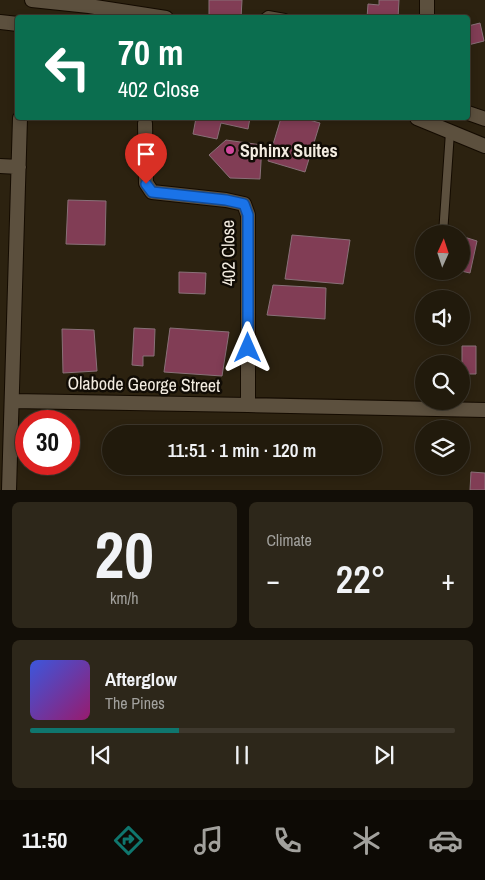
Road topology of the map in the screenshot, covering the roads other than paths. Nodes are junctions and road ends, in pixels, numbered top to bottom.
1 (32, 0) edge
2 (427, 0) edge
3 (146, 15) edge
4 (427, 15) edge
5 (0, 22) edge
6 (15, 24) edge
7 (470, 114) edge
8 (485, 119) edge
9 (20, 120) edge
10 (422, 120) edge
11 (145, 123) dead end
12 (450, 132) junction
13 (485, 146) edge
14 (0, 166) edge
15 (18, 167) junction
16 (444, 225) edge
17 (12, 401) junction
18 (248, 405) junction
19 (485, 410) edge
20 (9, 490) edge

1 - 3 street
2 - 4 street
5 - 6 street
7 - 8 street
9 - 15 street
10 - 12 street
11 - 18 street, 402 Close
12 - 13 street
12 - 16 lane
14 - 15 street
15 - 17 street
17 - 18 street, Olabode George Street
17 - 20 street
18 - 19 street, Olabode George Street

